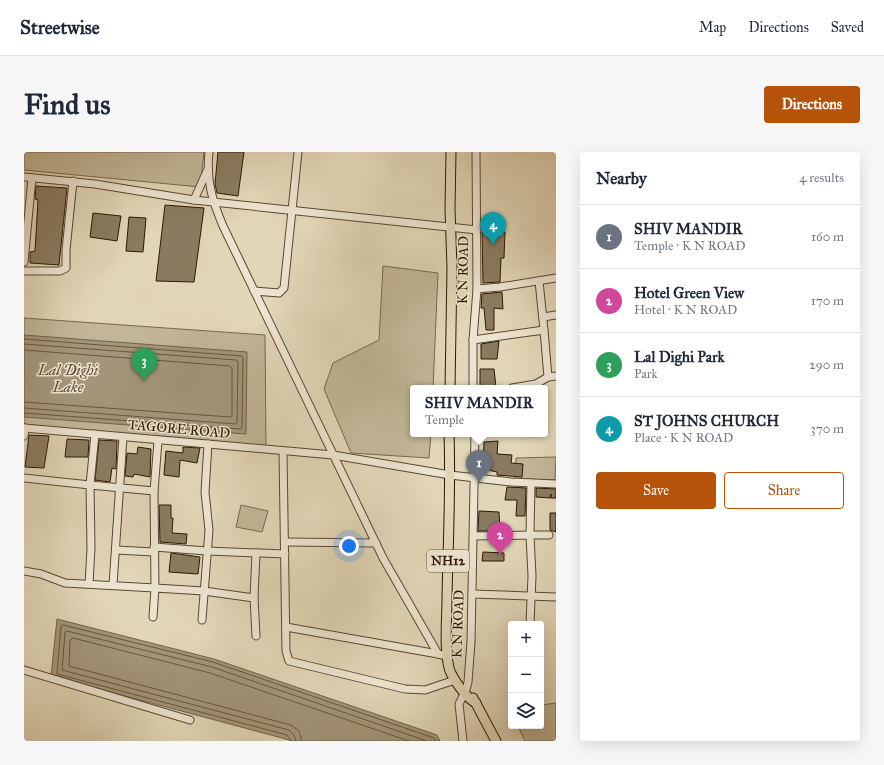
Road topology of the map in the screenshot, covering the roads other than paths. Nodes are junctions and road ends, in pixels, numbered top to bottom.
1 (209, 152) edge
2 (298, 152) edge
3 (451, 152) edge
4 (476, 152) edge
5 (207, 171) junction
6 (28, 178) edge
7 (74, 182) junction
8 (194, 200) junction
9 (213, 201) junction
10 (293, 210) junction
11 (451, 226) junction
12 (477, 230) junction
13 (24, 262) edge
14 (24, 271) edge
15 (556, 278) edge
16 (539, 281) junction
17 (477, 289) junction
18 (254, 291) junction
19 (556, 315) edge
20 (543, 317) junction
21 (544, 330) junction
22 (473, 340) junction
23 (552, 377) edge
24 (450, 385) edge
25 (473, 385) edge
26 (530, 385) edge
27 (24, 428) edge
28 (95, 434) junction
29 (24, 436) edge
30 (124, 437) junction
31 (449, 437) edge
32 (475, 437) edge
33 (158, 440) junction
34 (208, 444) junction
35 (283, 451) junction
36 (332, 455) junction
37 (450, 475) junction
38 (475, 477) junction
39 (24, 478) edge
40 (531, 483) junction
41 (556, 484) edge
42 (90, 485) junction
43 (119, 488) junction
44 (154, 491) junction
45 (530, 535) junction
46 (549, 535) dead end
47 (474, 536) junction
48 (284, 542) junction
49 (376, 543) junction
50 (116, 550) junction
51 (154, 550) junction
52 (207, 551) junction
53 (256, 553) junction
54 (285, 554) junction
55 (24, 571) edge
56 (89, 584) junction
57 (113, 585) junction
58 (155, 588) junction
59 (204, 590) junction
60 (472, 594) junction
61 (531, 596) junction
62 (556, 597) edge
63 (254, 598) junction
64 (153, 617) dead end
65 (202, 620) dead end
66 (530, 621) edge
67 (286, 627) junction
68 (256, 636) dead end
69 (438, 654) junction
70 (447, 656) junction
71 (24, 670) edge
72 (461, 687) junction
73 (190, 720) dead end
74 (463, 741) edge
75 (496, 741) edge

1 - 5 street
2 - 10 street
3 - 11 main road
4 - 12 street, K N ROAD
5 - 8 street
5 - 9 street
6 - 7 street
6 - 13 street
7 - 8 street
7 - 14 street
8 - 9 street
9 - 10 street
9 - 18 street
10 - 11 street
10 - 18 street
11 - 12 street
11 - 24 main road
12 - 17 street, K N ROAD
15 - 16 street
16 - 17 street
16 - 20 street
17 - 22 street, K N ROAD
18 - 36 street
19 - 20 street
20 - 21 street
21 - 22 street
21 - 23 street
22 - 25 street, K N ROAD
23 - 26 street
27 - 28 street, TAGORE ROAD
27 - 29 street
28 - 30 street, TAGORE ROAD
28 - 42 street
30 - 33 street, TAGORE ROAD
30 - 43 street
31 - 37 main road, NH12
32 - 38 street, K N ROAD
33 - 34 street, TAGORE ROAD
33 - 44 street
34 - 35 street, TAGORE ROAD
34 - 52 street
35 - 36 street, TAGORE ROAD
35 - 48 street
36 - 37 street, TAGORE ROAD
36 - 49 street
37 - 38 street, TAGORE ROAD
37 - 70 main road, NH12
38 - 40 street, TAGORE ROAD
38 - 47 street, K N ROAD
39 - 42 street
40 - 41 street, TAGORE ROAD
40 - 45 street
42 - 43 street
42 - 56 street
43 - 44 street
43 - 50 street
44 - 51 street
45 - 46 street
45 - 47 street
45 - 61 street
47 - 60 street, K N ROAD
48 - 49 street
48 - 54 street
49 - 69 street
50 - 51 street
50 - 57 street
51 - 52 street
51 - 58 street
52 - 53 street
52 - 59 street
53 - 54 street
53 - 63 street
54 - 67 street
55 - 56 street
56 - 57 street
57 - 58 street
58 - 59 street
58 - 64 street
59 - 63 street
59 - 65 street
60 - 61 street
60 - 72 street, K N ROAD
61 - 62 street
61 - 66 street
63 - 68 street
67 - 69 street
67 - 72 street
69 - 70 street
70 - 72 main road, NH12
71 - 73 street
72 - 74 street, K N ROAD
72 - 75 main road

